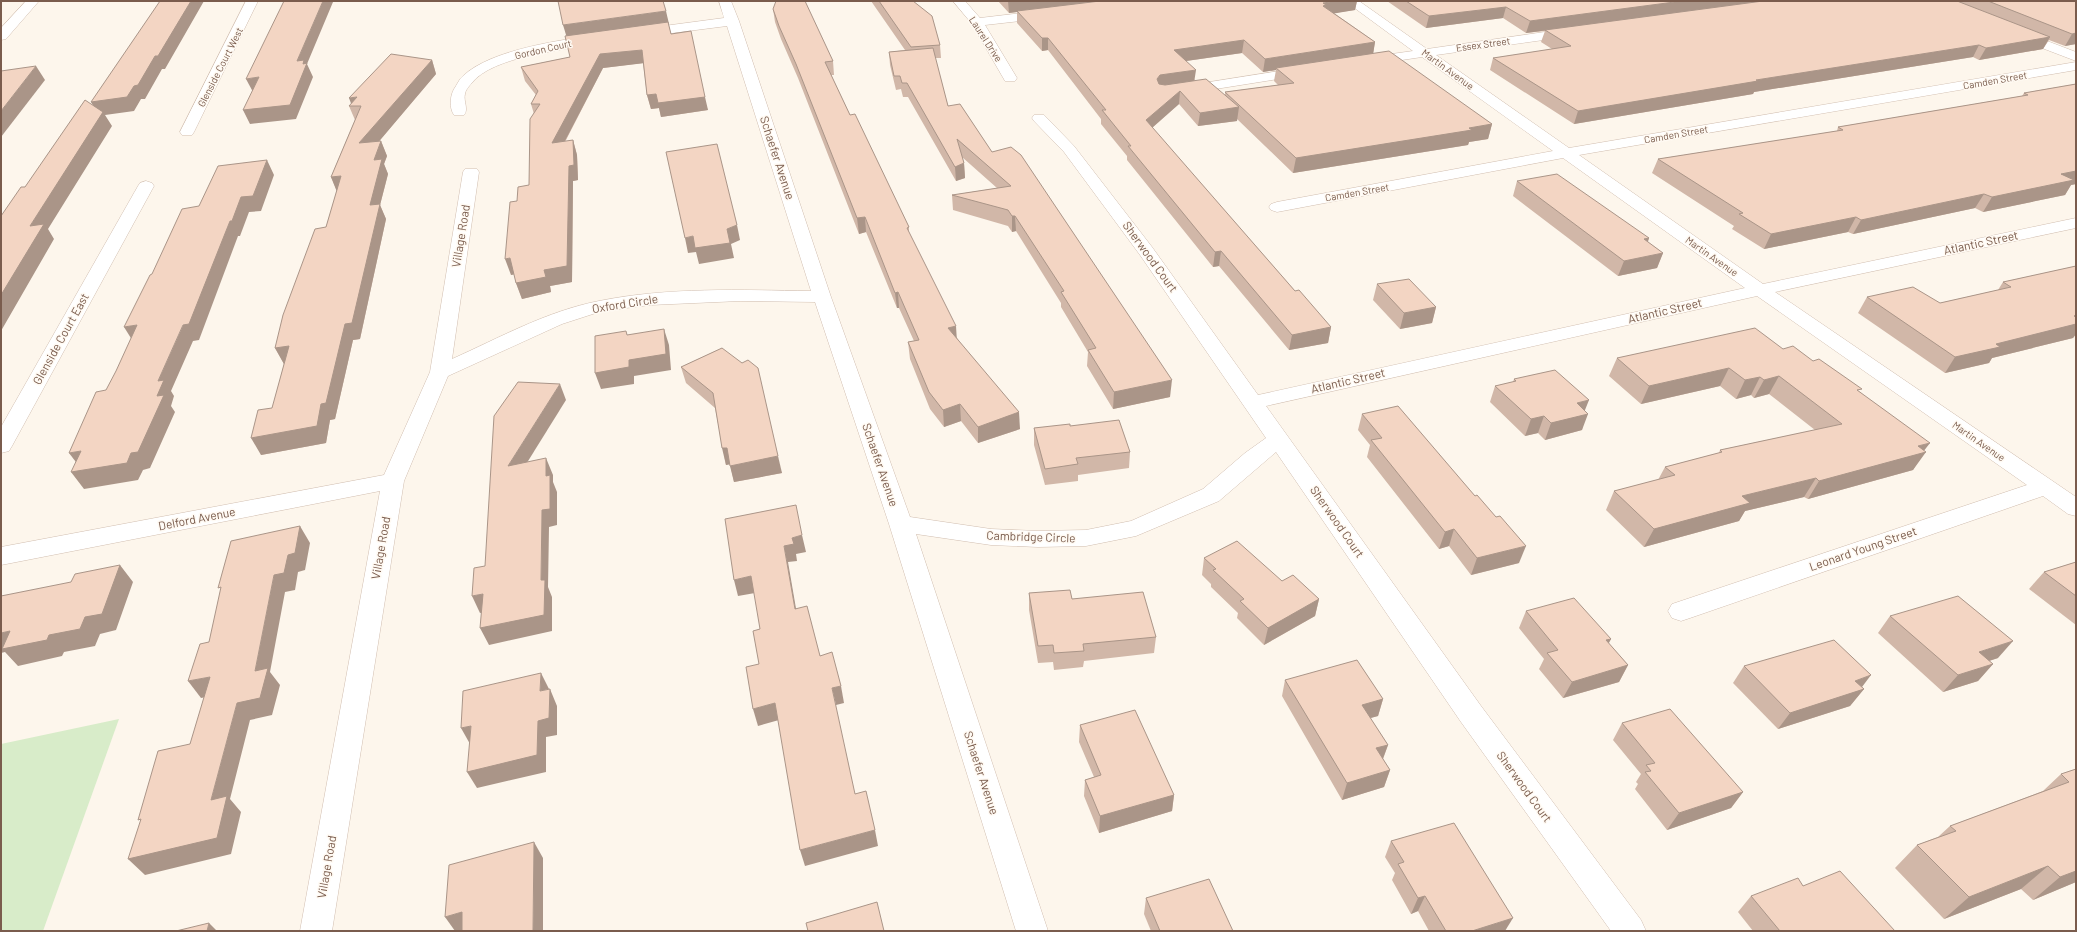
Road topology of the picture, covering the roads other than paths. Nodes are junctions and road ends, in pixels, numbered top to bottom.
1 (33, 1) edge
2 (252, 1) edge
3 (959, 1) edge
4 (1351, 1) edge
5 (729, 11) edge
6 (1063, 12) edge
7 (977, 22) junction
8 (2003, 28) edge
9 (1582, 31) edge
10 (625, 35) edge
11 (1, 36) edge
12 (609, 37) edge
13 (1425, 52) junction
14 (2076, 57) edge
15 (1356, 63) edge
16 (2076, 66) edge
17 (1318, 69) edge
18 (1010, 78) dead end
19 (1172, 92) edge
20 (459, 112) dead end
21 (1038, 118) dead end
22 (187, 132) dead end
23 (1565, 153) junction
24 (471, 172) dead end
25 (146, 186) dead end
26 (1277, 207) dead end
27 (2076, 223) edge
28 (1760, 290) junction
29 (822, 297) junction
30 (440, 372) junction
31 (1254, 402) junction
32 (1279, 439) junction
33 (1, 446) edge
34 (393, 481) junction
35 (2046, 487) junction
36 (2076, 508) edge
37 (900, 524) junction
38 (1, 556) edge
39 (1681, 611) dead end
40 (316, 931) edge
41 (1032, 931) edge
42 (1630, 931) edge

1 - 11 street
2 - 22 street, Glenside Court West
3 - 7 street, Laurel Drive
4 - 13 street, Martin Avenue
5 - 10 street
5 - 29 street, Schaefer Avenue
6 - 7 street
7 - 18 street, Laurel Drive
8 - 14 street
9 - 13 street, Essex Street
12 - 20 street, Gordon Court
13 - 15 street, Essex Street
13 - 23 street, Martin Avenue
16 - 23 street, Camden Street
17 - 19 street
21 - 31 street, Sherwood Court
23 - 26 street, Camden Street
23 - 28 street, Martin Avenue
24 - 30 street, Village Road
25 - 33 street, Glenside Court East
27 - 28 street, Atlantic Street
28 - 31 street, Atlantic Street
28 - 35 street, Martin Avenue
29 - 30 street, Oxford Circle
29 - 37 street, Schaefer Avenue
30 - 34 street, Village Road
31 - 32 street, Sherwood Court
32 - 37 street, Cambridge Circle
32 - 42 street, Sherwood Court
34 - 38 street, Delford Avenue
34 - 40 street, Village Road
35 - 36 street, Martin Avenue
35 - 39 street, Leonard Young Street
37 - 41 street, Schaefer Avenue

